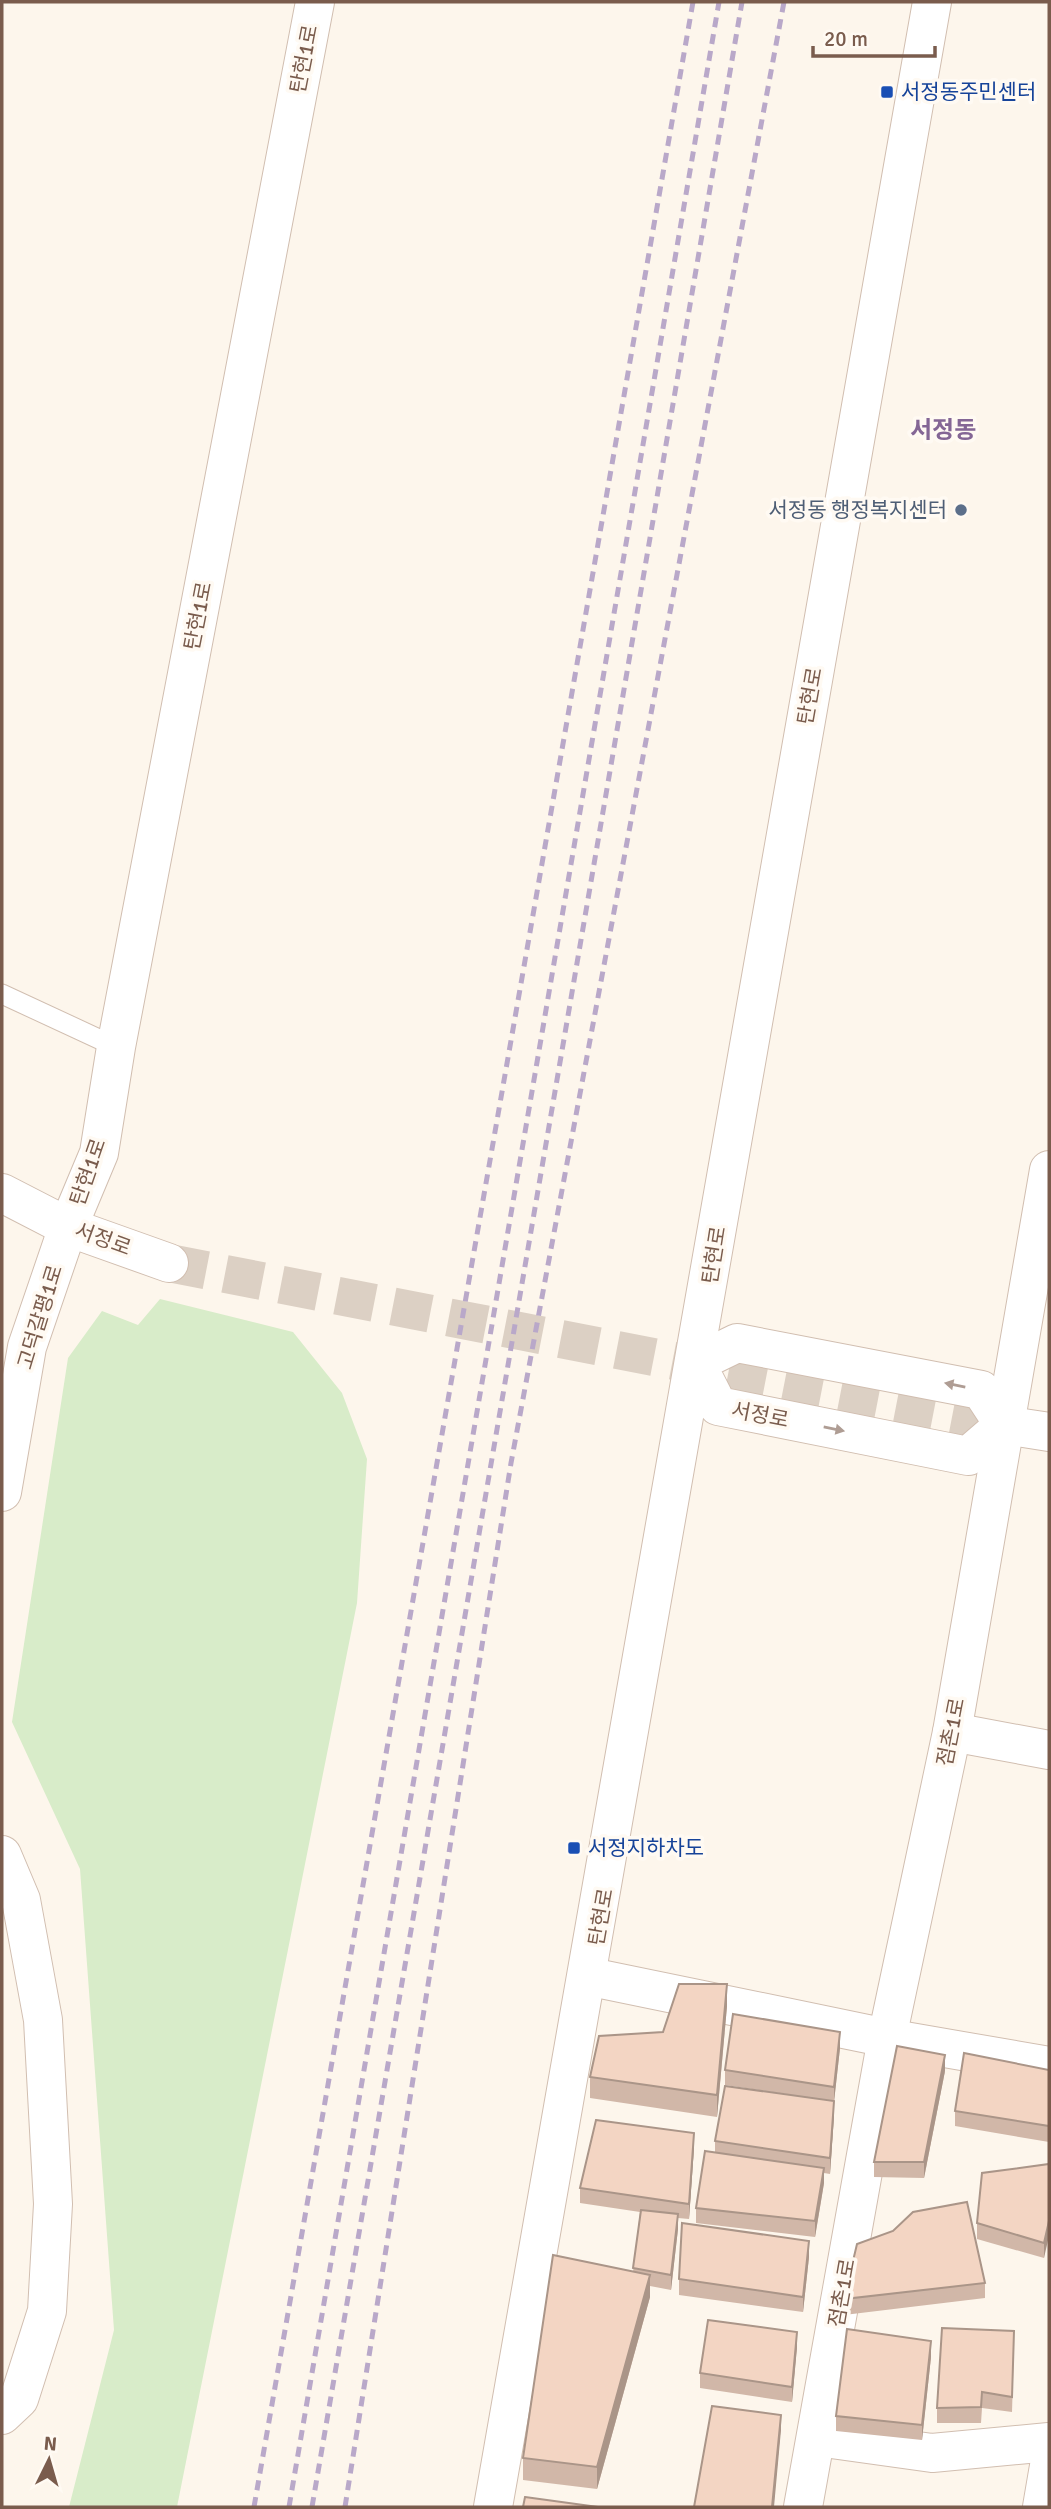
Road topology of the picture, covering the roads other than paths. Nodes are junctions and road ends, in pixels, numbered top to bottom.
1 (316, 2) edge
2 (932, 2) edge
3 (2, 994) edge
4 (116, 1047) junction
5 (1049, 1170) edge
6 (2, 1193) edge
7 (68, 1227) junction
8 (169, 1263) tunnel mouth
9 (696, 1363) junction
10 (1004, 1425) junction
11 (1049, 1432) edge
12 (2, 1492) edge
13 (952, 1732) junction
14 (1049, 1750) edge
15 (2, 1855) edge
16 (591, 1977) junction
17 (887, 2038) junction
18 (1049, 2066) edge
19 (2, 2415) edge
20 (817, 2437) junction
21 (1049, 2442) edge
22 (1049, 2466) edge
23 (493, 2507) edge
24 (803, 2507) edge
25 (1042, 2507) edge

1 - 4 street, 탄현1로
2 - 9 street, 탄현로
3 - 4 lane
4 - 7 street, 탄현1로
5 - 10 street, 점촌1로
6 - 7 street, 서정로
7 - 8 street, 서정로
7 - 12 street, 고덕갈평1로
10 -> 9 street
9 -> 10 street, 서정로
9 - 16 street, 탄현로
10 - 11 street
10 - 13 street, 점촌1로
13 - 14 street
13 - 17 street, 점촌1로
15 - 19 street
16 - 17 street
16 - 23 street, 탄현로
17 - 18 street
17 - 20 street, 점촌1로
20 - 21 street
20 - 24 street, 점촌1로
22 - 25 street

